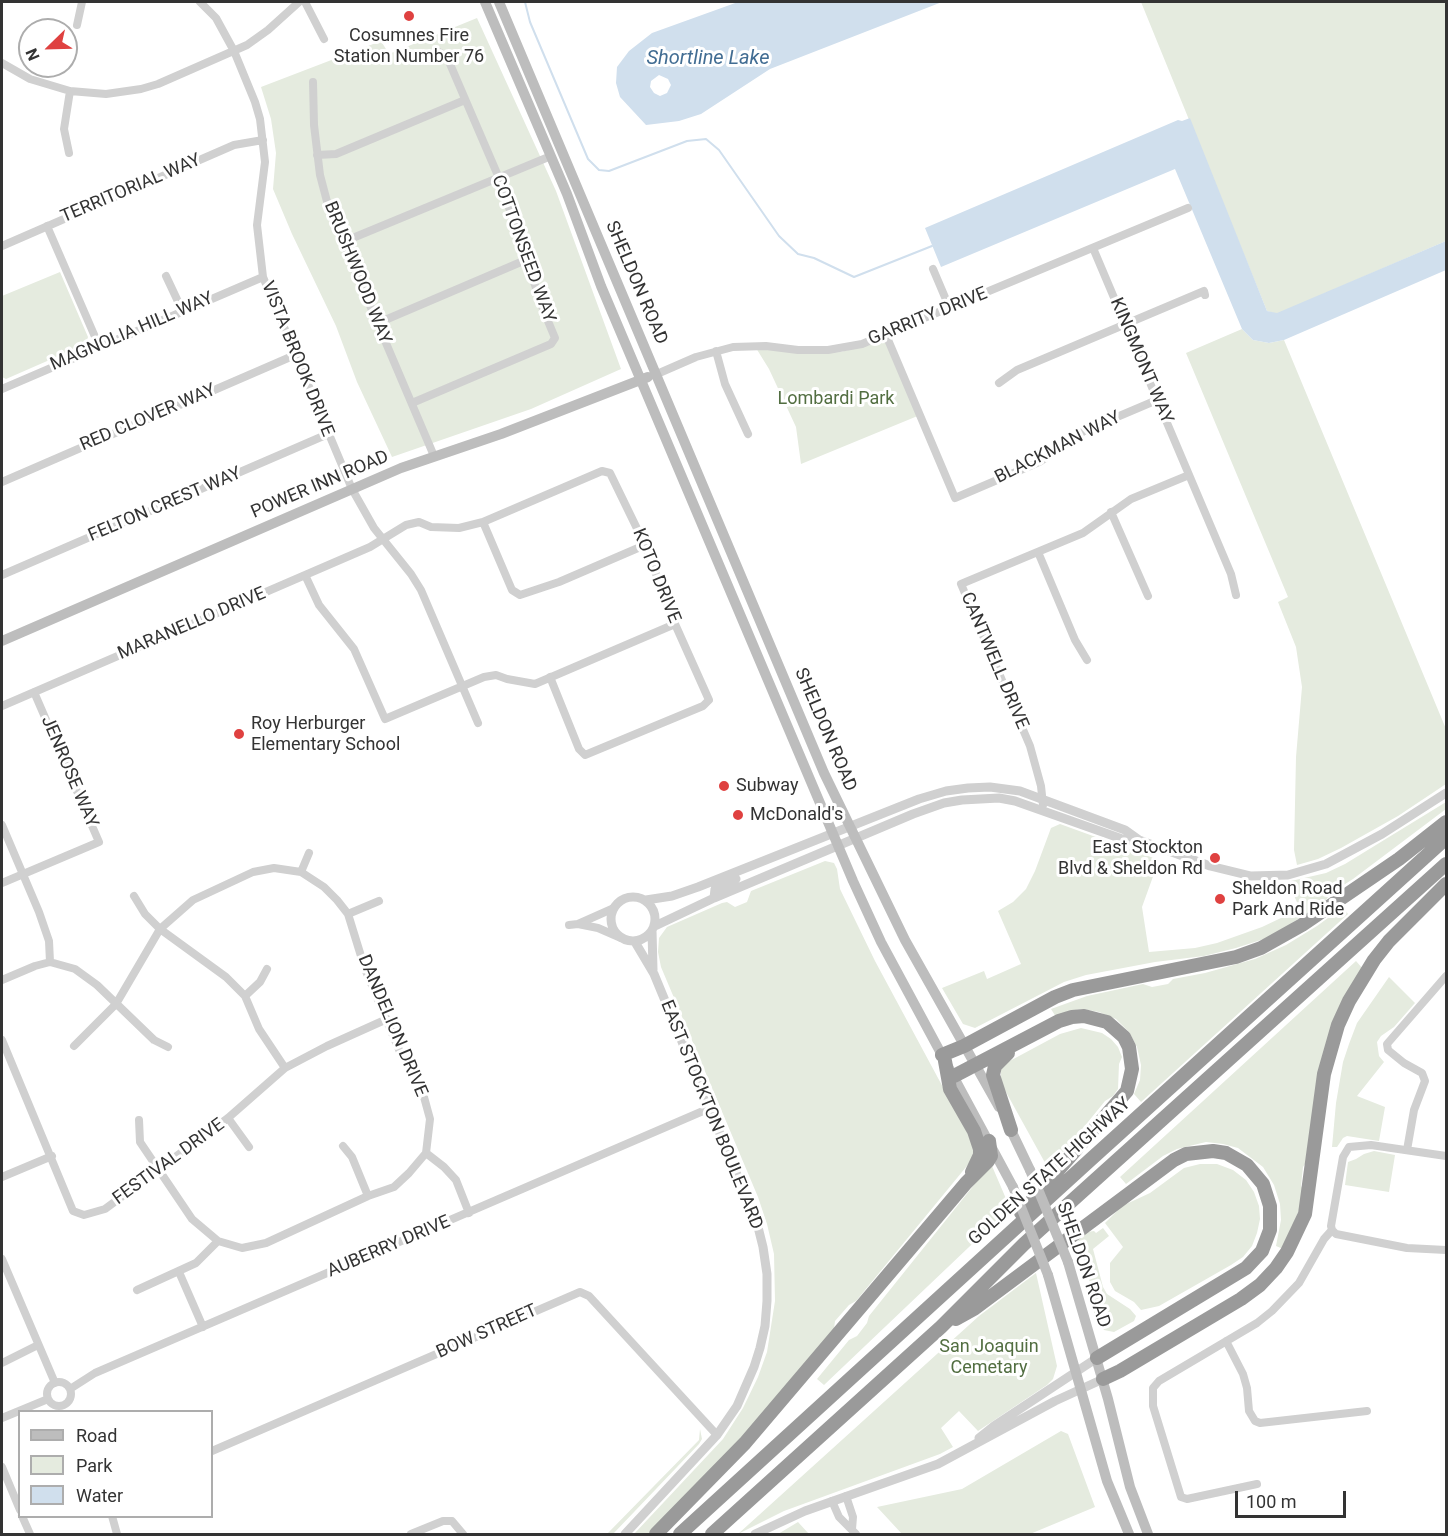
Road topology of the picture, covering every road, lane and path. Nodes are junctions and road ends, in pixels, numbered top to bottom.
1 (82, 2) edge
2 (200, 2) edge
3 (299, 2) edge
4 (305, 2) edge
5 (485, 2) edge
6 (499, 2) edge
7 (78, 20) edge
8 (324, 39) dead end
9 (234, 51) junction
10 (437, 51) dead end
11 (2, 63) edge
12 (313, 82) dead end
13 (70, 91) junction
14 (465, 100) junction
15 (263, 140) junction
16 (69, 153) dead end
17 (317, 155) junction
18 (551, 156) junction
19 (499, 178) junction
20 (1188, 208) dead end
21 (47, 226) junction
22 (343, 242) junction
23 (2, 246) edge
24 (1093, 248) junction
25 (528, 259) junction
26 (933, 269) dead end
27 (166, 276) dead end
28 (263, 277) junction
29 (1205, 295) dead end
30 (950, 309) junction
31 (182, 310) junction
32 (378, 323) junction
33 (1126, 325) junction
34 (886, 335) junction
35 (99, 346) junction
36 (716, 351) junction
37 (295, 355) junction
38 (657, 374) junction
39 (642, 380) junction
40 (999, 383) dead end
41 (2, 389) edge
42 (1157, 400) junction
43 (412, 403) junction
44 (328, 434) junction
45 (748, 434) dead end
46 (434, 456) junction
47 (1189, 475) junction
48 (2, 482) edge
49 (352, 489) junction
50 (1111, 512) junction
51 (483, 522) junction
52 (382, 539) junction
53 (645, 545) junction
54 (1038, 552) junction
55 (2, 575) edge
56 (305, 575) junction
57 (1148, 596) dead end
58 (1236, 596) dead end
59 (675, 624) junction
60 (2, 641) edge
61 (1087, 660) dead end
62 (550, 677) junction
63 (463, 686) junction
64 (34, 692) junction
65 (2, 706) edge
66 (478, 723) dead end
67 (1446, 794) edge
68 (1043, 799) junction
69 (1042, 810) junction
70 (1446, 822) edge
71 (2, 825) edge
72 (849, 826) junction
73 (832, 833) junction
74 (1446, 838) edge
75 (855, 839) junction
76 (1139, 840) junction
77 (838, 846) junction
78 (309, 853) dead end
79 (780, 855) junction
80 (1446, 864) edge
81 (301, 872) junction
82 (23, 874) junction
83 (2, 883) edge
84 (1446, 884) edge
85 (134, 896) dead end
86 (714, 898) junction
87 (646, 900) junction
88 (379, 901) dead end
89 (614, 908) junction
90 (348, 914) junction
91 (578, 924) junction
92 (569, 925) dead end
93 (653, 928) junction
94 (160, 930) junction
95 (621, 938) junction
96 (635, 942) junction
97 (50, 962) junction
98 (267, 969) dead end
99 (654, 974) junction
100 (2, 980) edge
101 (1445, 981) edge
102 (245, 996) junction
103 (116, 1004) junction
104 (387, 1019) junction
105 (2, 1040) edge
106 (1018, 1043) junction
107 (74, 1046) dead end
108 (964, 1046) junction
109 (168, 1047) dead end
110 (944, 1058) junction
111 (976, 1066) junction
112 (285, 1068) junction
113 (954, 1076) junction
114 (710, 1108) junction
115 (228, 1119) junction
116 (139, 1120) dead end
117 (1011, 1130) junction
118 (989, 1141) junction
119 (342, 1146) dead end
120 (249, 1147) dead end
121 (1407, 1150) junction
122 (426, 1153) junction
123 (52, 1156) junction
124 (1446, 1156) edge
125 (159, 1169) junction
126 (2, 1178) edge
127 (966, 1183) junction
128 (368, 1196) junction
129 (469, 1213) junction
130 (1332, 1230) junction
131 (218, 1241) junction
132 (1446, 1250) edge
133 (2, 1259) edge
134 (979, 1261) junction
135 (180, 1272) junction
136 (4, 1273) edge
137 (137, 1290) dead end
138 (203, 1327) junction
139 (941, 1327) junction
140 (1226, 1341) junction
141 (38, 1345) junction
142 (1097, 1358) junction
143 (2, 1363) edge
144 (1076, 1371) junction
145 (1103, 1379) junction
146 (55, 1383) junction
147 (70, 1389) junction
148 (1081, 1389) junction
149 (48, 1399) junction
150 (66, 1408) edge
151 (21, 1410) edge
152 (18, 1411) edge
153 (1368, 1411) dead end
154 (2, 1418) edge
155 (717, 1435) junction
156 (968, 1447) junction
157 (213, 1451) edge
158 (2, 1467) edge
159 (1257, 1484) dead end
160 (846, 1496) junction
161 (832, 1501) junction
162 (18, 1505) edge
163 (23, 1518) edge
164 (113, 1518) edge
165 (1124, 1523) junction
166 (854, 1532) edge
167 (30, 1534) edge
168 (117, 1534) edge
169 (411, 1534) edge
170 (463, 1534) edge
171 (625, 1534) edge
172 (656, 1534) edge
173 (680, 1534) edge
174 (712, 1534) edge
175 (755, 1534) edge
176 (1130, 1534) edge
177 (1134, 1534) edge
178 (1148, 1534) edge

1 - 7 street
2 - 9 street, VISTA BROOK DRIVE
3 - 9 street
4 - 8 street
5 - 18 main road, SHELDON ROAD
6 - 38 main road, SHELDON ROAD
9 - 13 street
9 - 15 street, VISTA BROOK DRIVE
10 - 14 street, COTTONSEED WAY
11 - 13 street
12 - 17 street, BRUSHWOOD WAY
13 - 16 street
14 - 17 street
14 - 19 street, COTTONSEED WAY
15 - 21 street, TERRITORIAL WAY
15 - 28 street, VISTA BROOK DRIVE
17 - 22 street, BRUSHWOOD WAY
18 - 19 street
18 - 39 main road, SHELDON ROAD
19 - 22 street
19 - 25 street, COTTONSEED WAY
20 - 24 street, GARRITY DRIVE
21 - 23 street, TERRITORIAL WAY
21 - 35 street
22 - 32 street, BRUSHWOOD WAY
24 - 30 street, GARRITY DRIVE
24 - 33 street, KINGMONT WAY
25 - 32 street
25 - 43 street, COTTONSEED WAY
26 - 30 street
27 - 31 street
28 - 31 street, MAGNOLIA HILL WAY
28 - 37 street, VISTA BROOK DRIVE
29 - 33 street
30 - 34 street, GARRITY DRIVE
31 - 35 street, MAGNOLIA HILL WAY
32 - 43 street, BRUSHWOOD WAY
33 - 40 street
33 - 42 street, KINGMONT WAY
34 - 36 street, GARRITY DRIVE
34 - 42 street, BLACKMAN WAY
35 - 41 street, MAGNOLIA HILL WAY
36 - 38 street, GARRITY DRIVE
36 - 45 street
37 - 44 street, VISTA BROOK DRIVE
37 - 48 street, RED CLOVER WAY
38 - 39 main road, POWER INN ROAD
38 - 72 main road, SHELDON ROAD
39 - 46 main road, POWER INN ROAD
39 - 73 main road, SHELDON ROAD
42 - 47 street, KINGMONT WAY
43 - 46 street, BRUSHWOOD WAY
44 - 49 street, VISTA BROOK DRIVE
44 - 55 street, FELTON CREST WAY
46 - 49 main road, POWER INN ROAD
47 - 50 street, CANTWELL DRIVE
47 - 58 street, KINGMONT WAY
49 - 52 street, VISTA BROOK DRIVE
49 - 60 main road, POWER INN ROAD
50 - 54 street, CANTWELL DRIVE
50 - 57 street
51 - 52 street, KOTO DRIVE
51 - 53 street, KOTO DRIVE
51 - 53 street
52 - 56 street, MARANELLO DRIVE
52 - 63 street, VISTA BROOK DRIVE
53 - 59 street, KOTO DRIVE
54 - 61 street
54 - 68 street, CANTWELL DRIVE
56 - 63 street
56 - 64 street, MARANELLO DRIVE
59 - 62 street
59 - 62 street, KOTO DRIVE
62 - 63 street
63 - 66 street, VISTA BROOK DRIVE
64 - 65 street, MARANELLO DRIVE
64 - 82 street, JENROSE WAY
67 - 76 street
68 - 69 street, CANTWELL DRIVE
68 - 72 street
68 - 76 street
69 - 75 street
69 - 76 street
70 - 108 highway
71 - 82 street
72 - 73 street
72 - 75 main road, SHELDON ROAD
73 - 77 main road, SHELDON ROAD
73 - 79 street
74 - 134 highway, GOLDEN STATE HIGHWAY
75 - 77 street
75 - 108 main road, SHELDON ROAD
77 - 86 street
77 - 110 main road, SHELDON ROAD
78 - 81 street
79 - 86 street
79 - 87 street
80 - 139 highway, GOLDEN STATE HIGHWAY
81 - 90 street, DANDELION DRIVE
81 - 94 street, DANDELION DRIVE
82 - 83 street
82 - 97 street
84 - 145 highway
85 - 94 street
86 - 93 street
87 - 89 street
87 - 93 street
88 - 90 street
89 - 91 street
89 - 95 street
90 - 104 street, DANDELION DRIVE
91 - 92 street
91 - 95 street
93 - 96 street
93 - 99 street, EAST STOCKTON BOULEVARD
94 - 102 street
94 - 103 street, DANDELION DRIVE
95 - 96 street
96 - 99 street, EAST STOCKTON BOULEVARD
97 - 100 street
97 - 103 street
98 - 102 street
99 - 114 street, EAST STOCKTON BOULEVARD
101 - 121 street
102 - 112 street
103 - 107 street, DANDELION DRIVE
103 - 109 street
104 - 112 street, FESTIVAL DRIVE
104 - 122 street, DANDELION DRIVE
105 - 123 street, FESTIVAL DRIVE
106 - 111 highway
106 - 117 highway
106 - 134 highway
108 - 110 highway
108 - 111 main road, SHELDON ROAD
110 - 113 main road, SHELDON ROAD
110 - 127 highway
111 - 113 highway
111 - 117 main road, SHELDON ROAD
112 - 115 street, FESTIVAL DRIVE
113 - 118 main road, SHELDON ROAD
114 - 129 street, AUBERRY DRIVE
114 - 155 street, EAST STOCKTON BOULEVARD
115 - 120 street
115 - 125 street, FESTIVAL DRIVE
116 - 125 street
117 - 142 main road, SHELDON ROAD, bridge
118 - 127 highway
118 - 144 main road, SHELDON ROAD, bridge
119 - 128 street
121 - 124 street
121 - 130 street
122 - 128 street
122 - 129 street
123 - 125 street, FESTIVAL DRIVE
123 - 126 street
125 - 131 street
127 - 172 highway
128 - 131 street
129 - 138 street, AUBERRY DRIVE
130 - 132 street
130 - 140 street
131 - 135 street
133 - 136 street
134 - 173 highway, GOLDEN STATE HIGHWAY
135 - 137 street
135 - 138 street
136 - 141 street
138 - 147 street, AUBERRY DRIVE
139 - 142 highway
139 - 174 highway, GOLDEN STATE HIGHWAY
140 - 153 street
140 - 159 street
141 - 143 street
141 - 146 street
142 - 144 street
142 - 145 main road, SHELDON ROAD
144 - 148 main road, SHELDON ROAD
144 - 156 street
145 - 148 street
145 - 178 main road, SHELDON ROAD
146 - 147 street
146 - 149 street
147 - 150 street
148 - 156 street
148 - 165 main road, SHELDON ROAD
149 - 150 street
149 - 151 street
152 - 154 street
155 - 157 street, BOW STREET
155 - 171 street, EAST STOCKTON BOULEVARD
156 - 160 street
158 - 162 street
160 - 161 street
160 - 166 street
161 - 166 street
161 - 175 street
163 - 167 street
164 - 168 street
165 - 176 main road, SHELDON ROAD
165 - 177 main road
169 - 170 street

